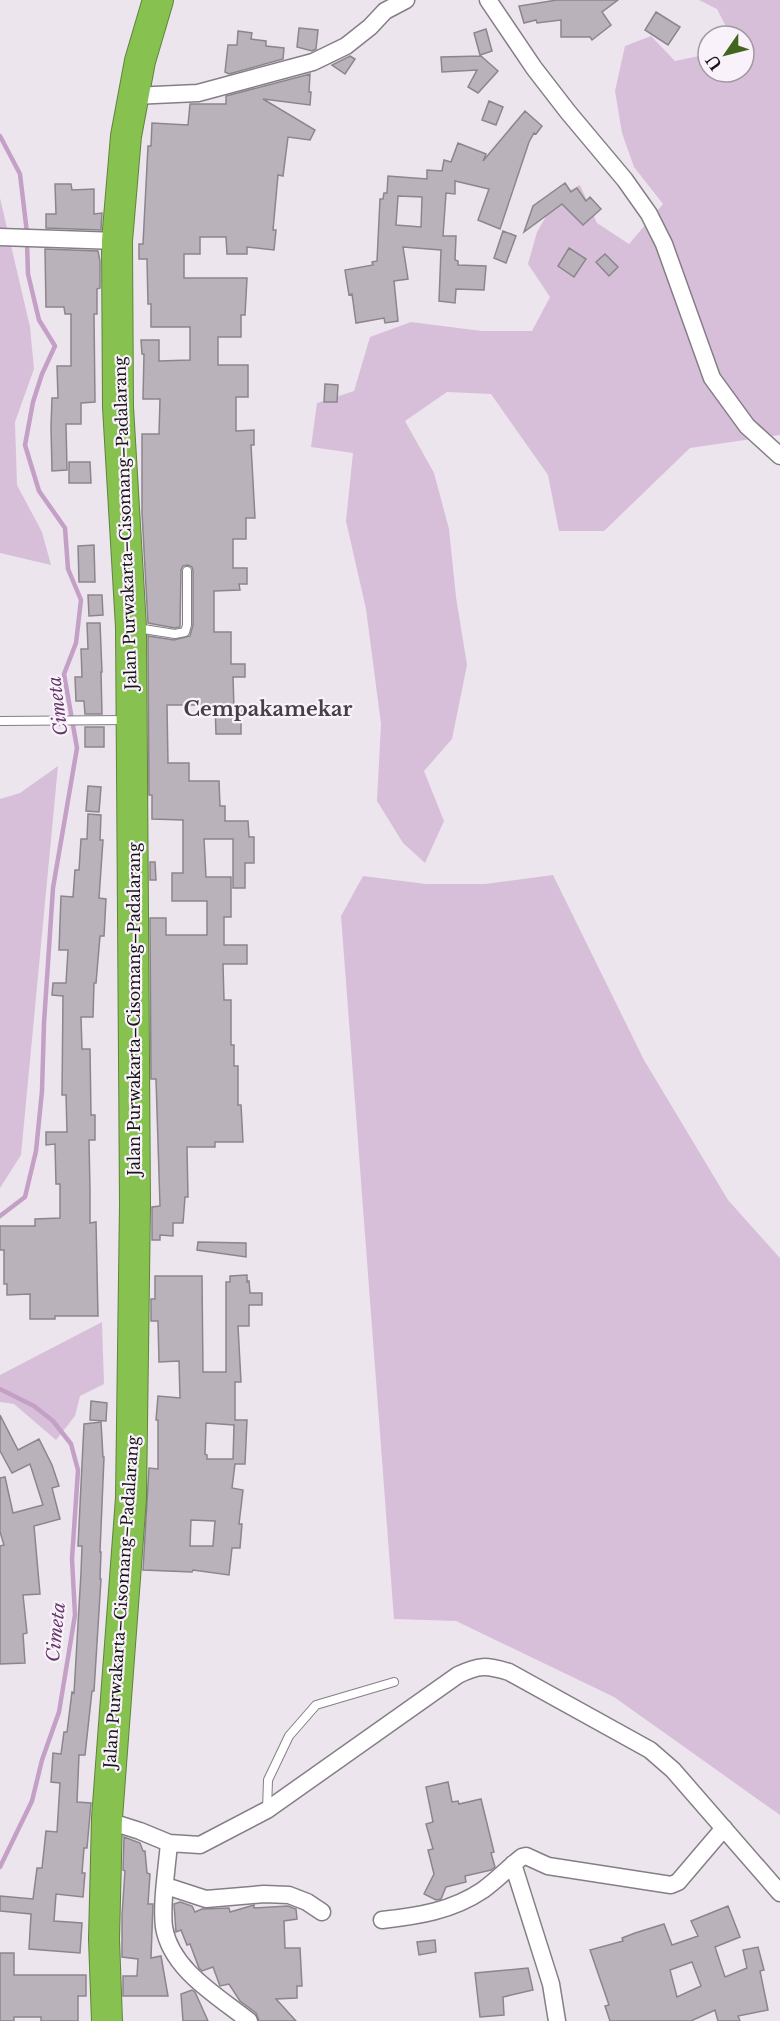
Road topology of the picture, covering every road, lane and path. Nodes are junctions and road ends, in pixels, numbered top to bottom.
1 (158, 0) edge
2 (406, 0) edge
3 (488, 0) edge
4 (133, 96) junction
5 (6, 237) edge
6 (117, 241) junction
7 (780, 456) edge
8 (187, 571) dead end
9 (131, 627) junction
10 (132, 720) junction
11 (0, 721) edge
12 (394, 1682) dead end
13 (267, 1810) junction
14 (106, 1818) junction
15 (724, 1828) junction
16 (169, 1843) junction
17 (513, 1864) junction
18 (166, 1886) junction
19 (780, 1893) edge
20 (322, 1912) dead end
21 (382, 1920) dead end
22 (107, 2021) edge
23 (249, 2021) edge
24 (557, 2021) edge

1 - 4 highway, Jalan Purwakarta–Cisomang–Padalarang
2 - 4 street
3 - 7 street
4 - 6 highway, Jalan Purwakarta–Cisomang–Padalarang
5 - 6 street
6 - 9 highway, Jalan Purwakarta–Cisomang–Padalarang
8 - 9 lane
9 - 10 highway, Jalan Purwakarta–Cisomang–Padalarang
10 - 11 lane
10 - 14 highway, Jalan Purwakarta–Cisomang–Padalarang
12 - 13 lane
13 - 15 street
13 - 16 street
14 - 16 street
14 - 22 highway, Jalan Purwakarta–Cisomang–Padalarang
15 - 17 street
15 - 19 street
16 - 18 street
17 - 21 street
17 - 24 street
18 - 20 street
18 - 23 street

